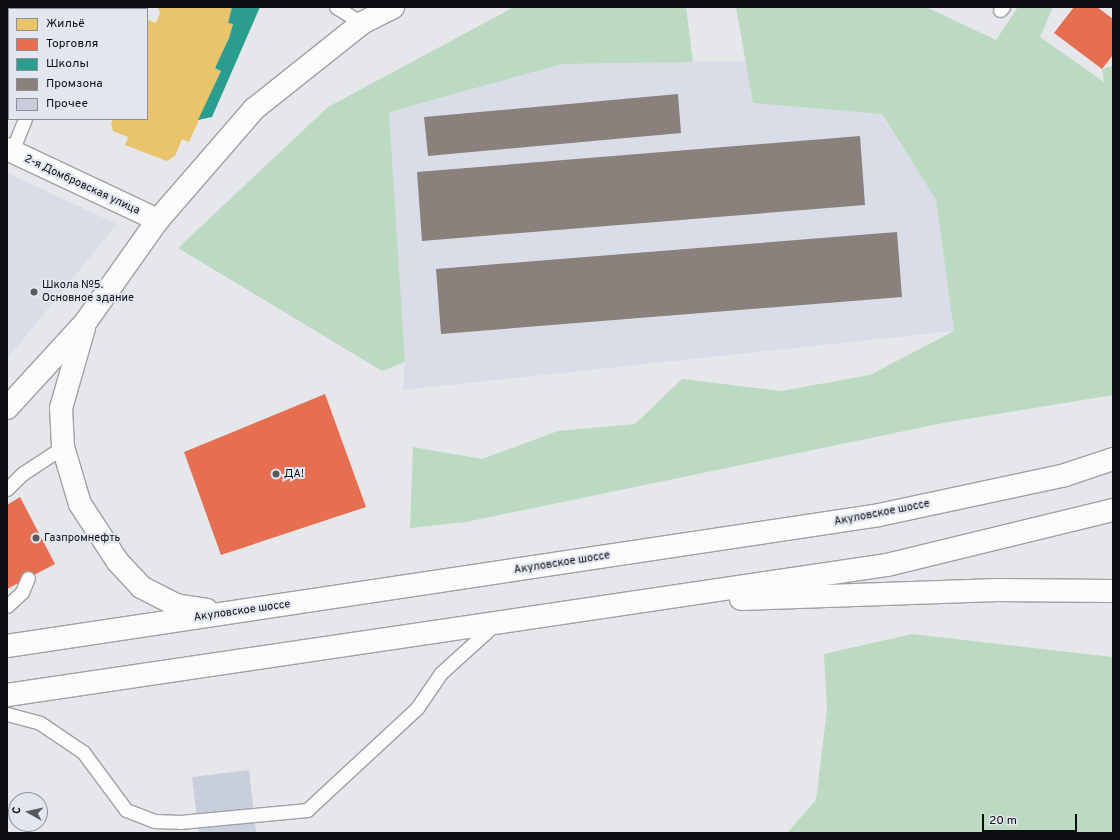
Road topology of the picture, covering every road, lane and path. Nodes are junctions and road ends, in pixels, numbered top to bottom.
1 (336, 7) edge
2 (393, 7) edge
3 (362, 23) junction
4 (24, 120) edge
5 (9, 150) edge
6 (158, 220) junction
7 (85, 323) junction
8 (7, 408) edge
9 (63, 447) junction
10 (1113, 458) edge
11 (7, 489) edge
12 (1113, 510) edge
13 (28, 578) dead end
14 (1113, 591) edge
15 (638, 603) junction
16 (7, 606) edge
17 (226, 614) junction
18 (496, 623) junction
19 (7, 646) edge
20 (7, 695) edge
21 (7, 714) edge

1 - 3 lane
2 - 3 street
3 - 6 street
4 - 5 lane
5 - 6 street, 2-я Домбровская улица
6 - 7 street
7 - 8 street
7 - 9 street
9 - 11 lane
9 - 17 street
10 - 17 street, Акуловское шоссе
12 - 15 street
13 - 16 lane
14 - 15 street
15 - 18 street
17 - 19 street, Акуловское шоссе
18 - 20 street
18 - 21 lane

